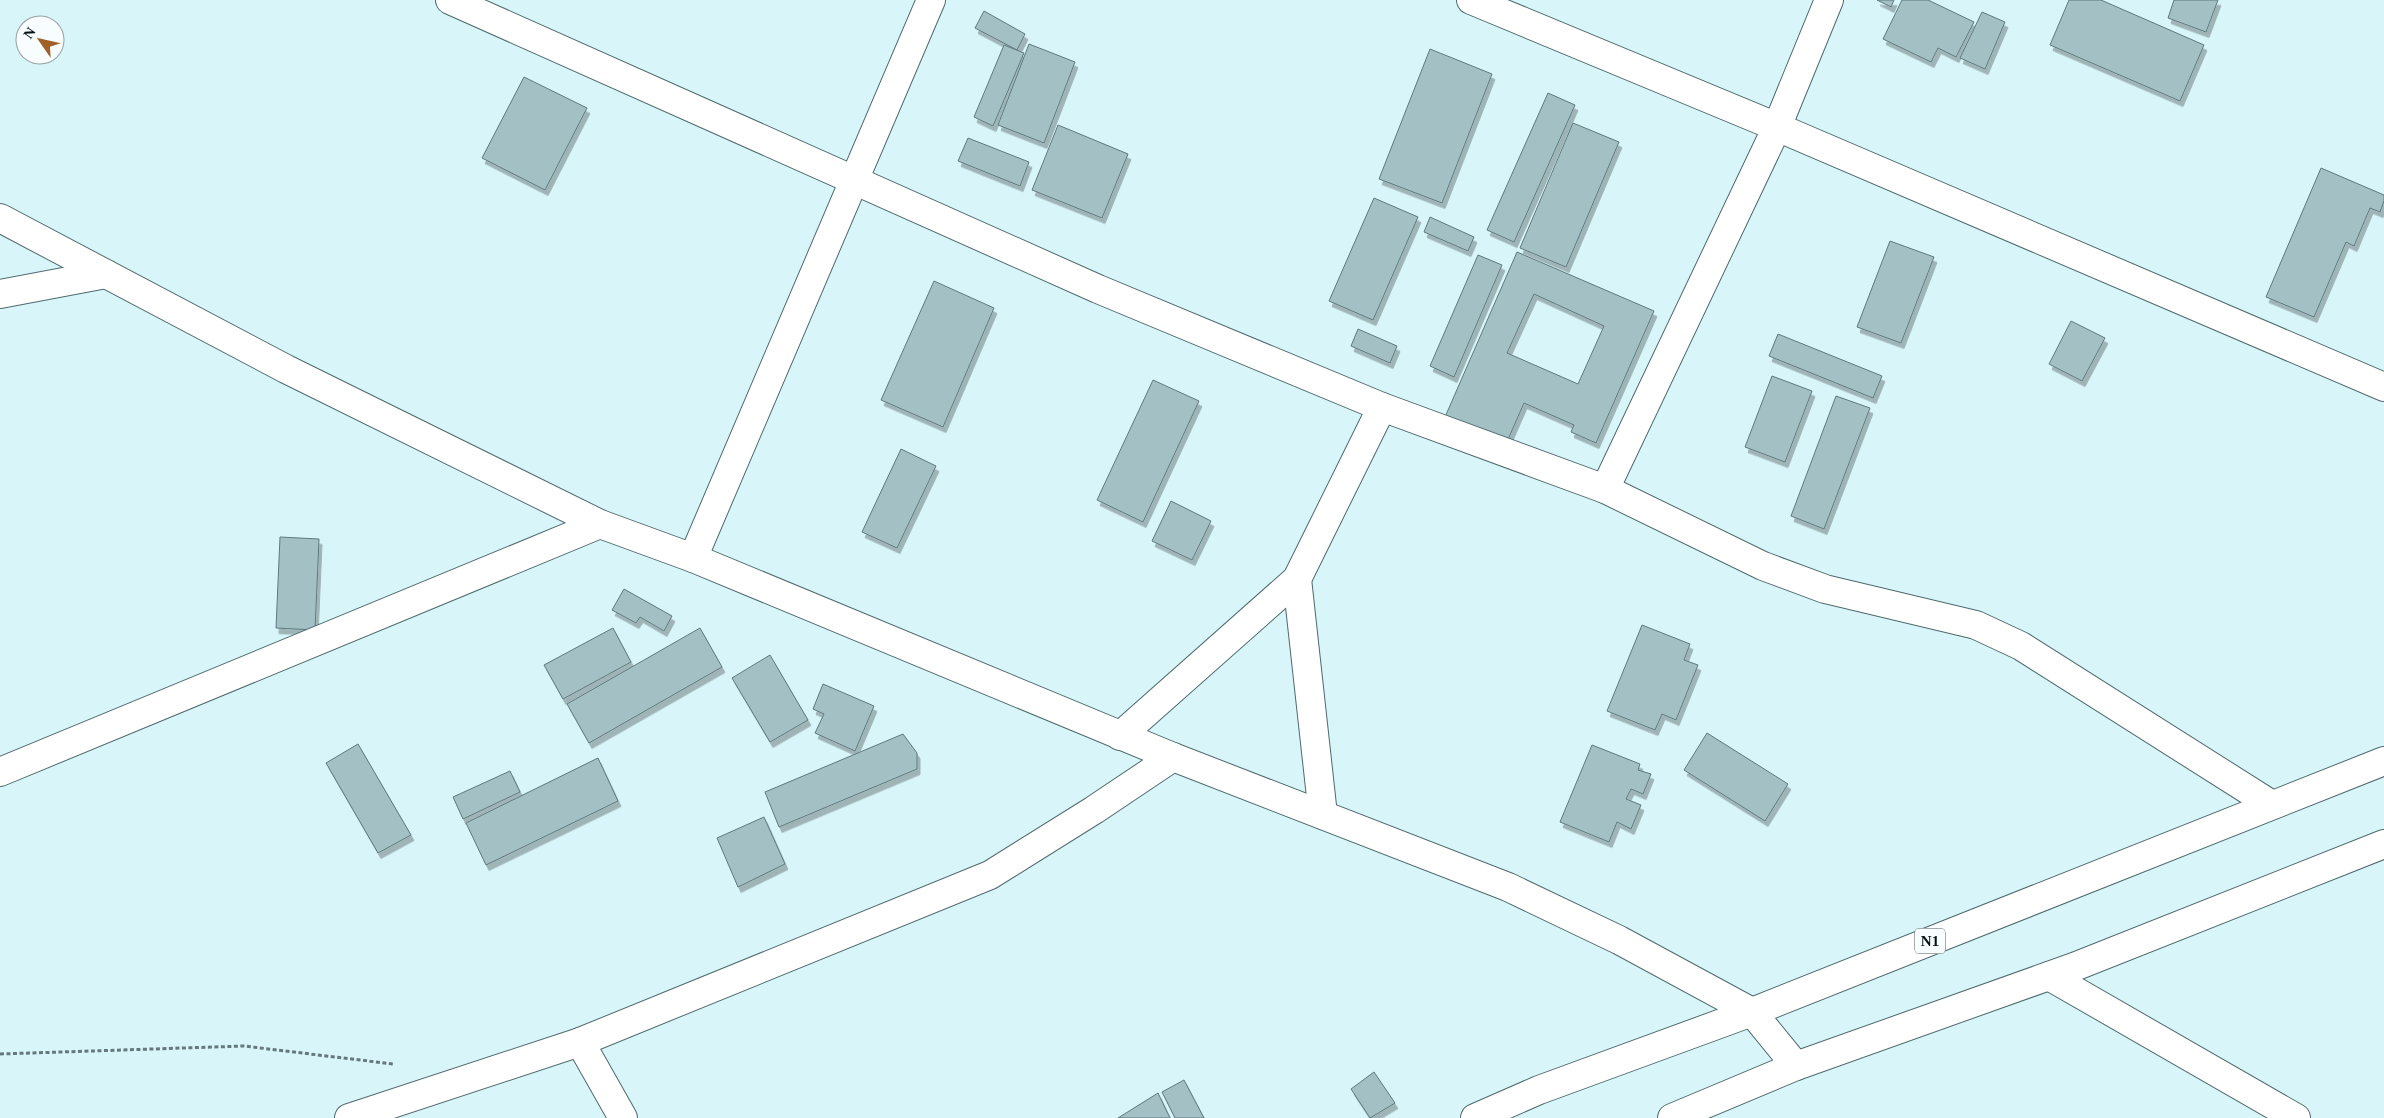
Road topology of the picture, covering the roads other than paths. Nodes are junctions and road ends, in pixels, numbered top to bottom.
1 (450, 0) edge
2 (932, 0) edge
3 (1471, 0) edge
4 (1829, 0) edge
5 (1777, 127) junction
6 (856, 181) junction
7 (0, 218) edge
8 (106, 274) junction
9 (0, 294) edge
10 (2384, 387) edge
11 (1382, 406) junction
12 (1604, 489) junction
13 (600, 524) junction
14 (694, 558) junction
15 (1296, 579) junction
16 (1120, 736) junction
17 (1173, 757) junction
18 (2384, 761) edge
19 (0, 772) edge
20 (2272, 805) junction
21 (1323, 815) junction
22 (2384, 844) edge
23 (2049, 976) junction
24 (1752, 1012) junction
25 (580, 1042) junction
26 (1796, 1066) junction
27 (349, 1118) edge
28 (623, 1118) edge
29 (1475, 1118) edge
30 (1672, 1118) edge
31 (2296, 1118) edge

1 - 6 main road
2 - 6 main road
3 - 5 main road
4 - 5 main road
5 - 10 main road
5 - 12 main road
6 - 11 main road
6 - 14 main road
7 - 8 main road
8 - 9 main road
8 - 13 main road
11 - 12 main road
11 - 15 main road
12 - 20 main road
13 - 14 main road
13 - 19 main road
14 - 16 main road
15 - 16 main road
15 - 21 main road
16 - 17 main road
17 - 21 main road
17 - 25 main road
18 - 20 main road, N1
20 - 24 main road, N1
21 - 24 main road
22 - 23 main road
23 - 26 main road
23 - 31 main road
24 - 26 main road
24 - 29 main road, N1
25 - 27 main road
25 - 28 main road
26 - 30 main road

